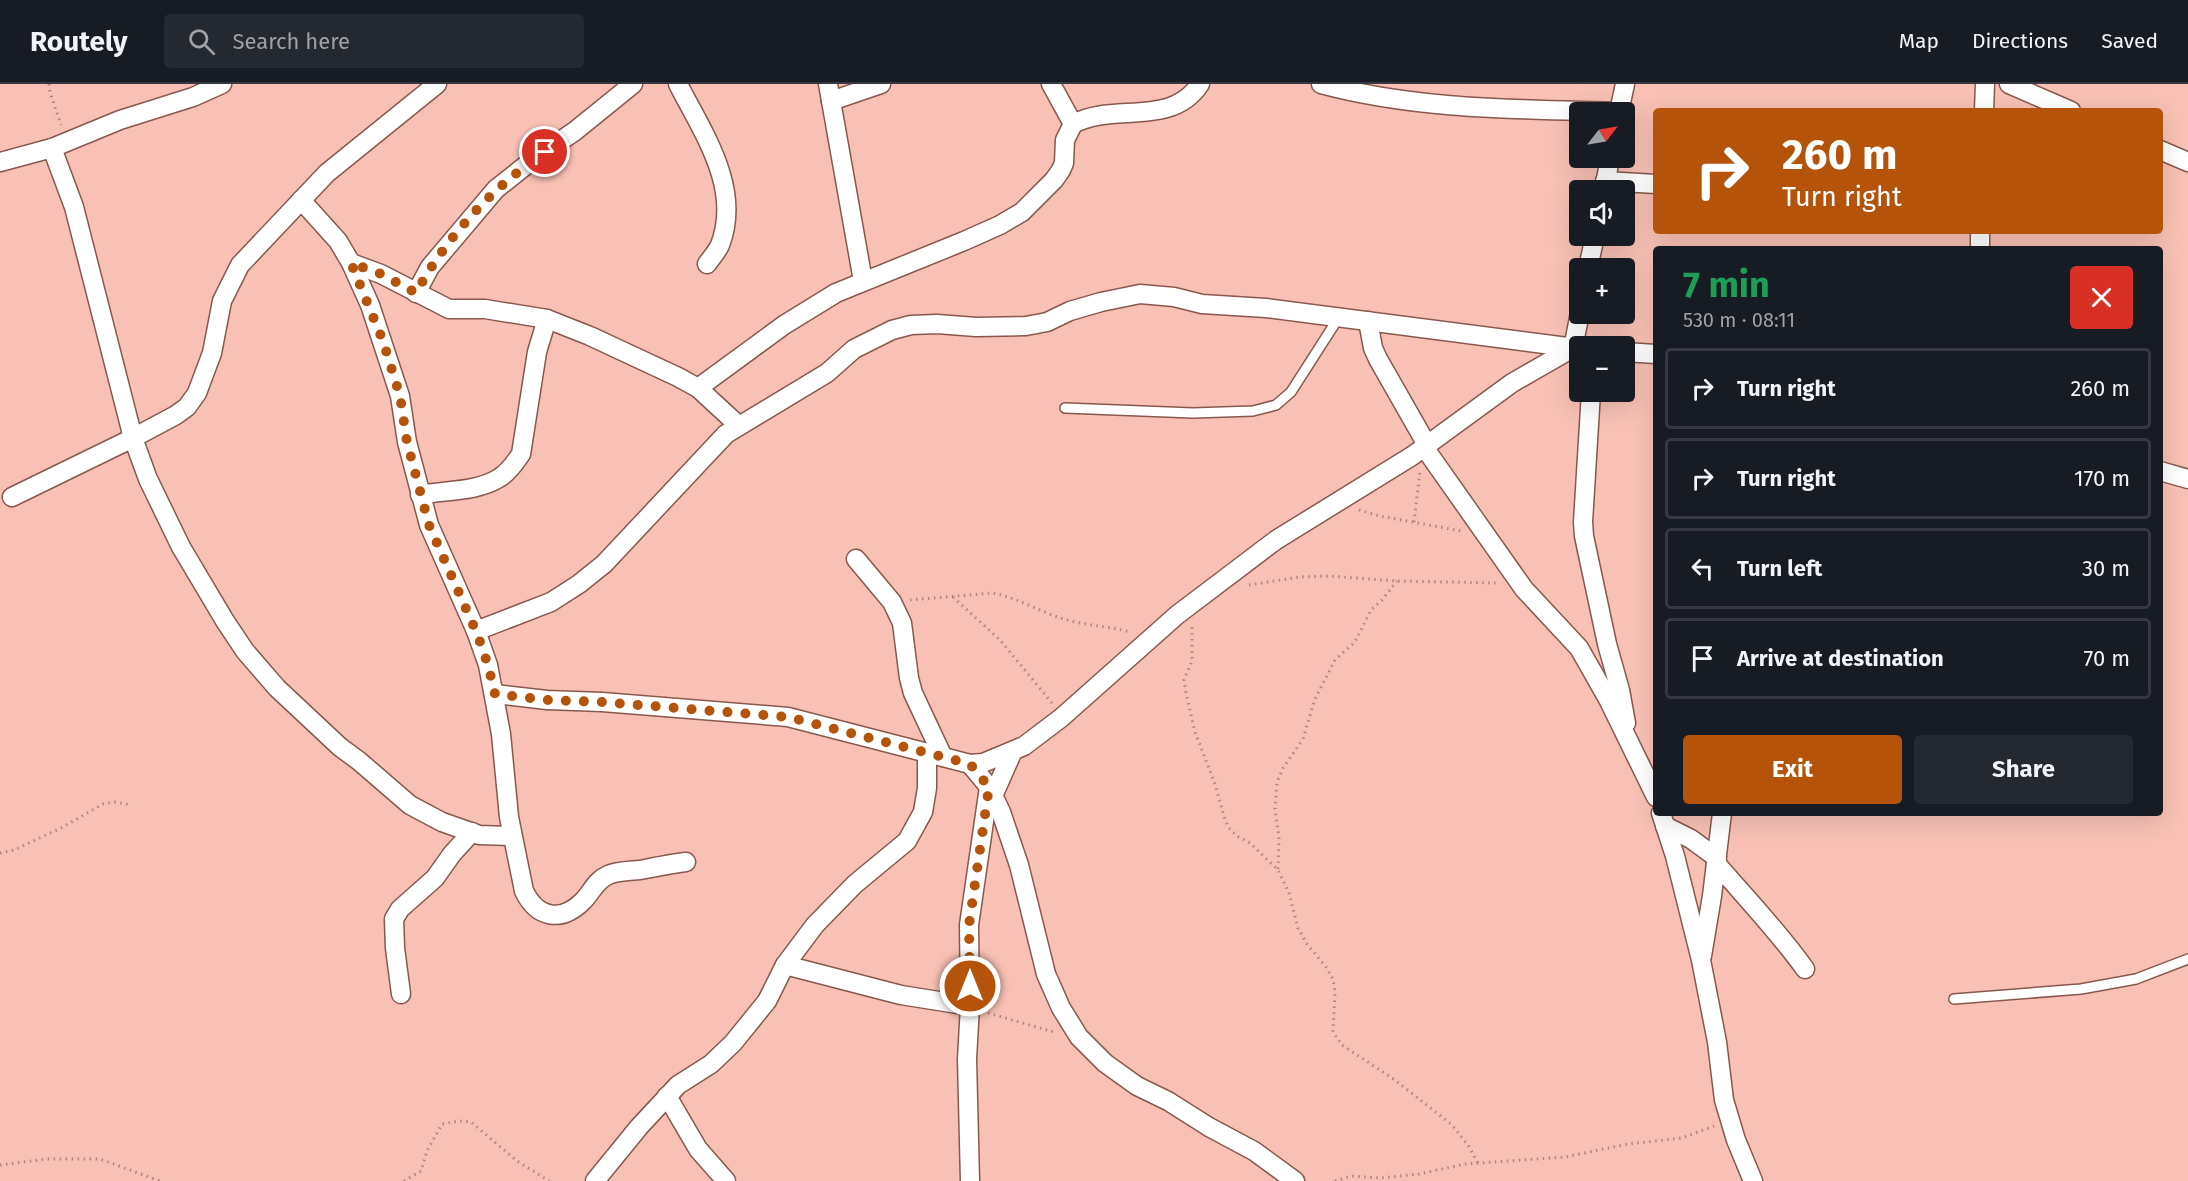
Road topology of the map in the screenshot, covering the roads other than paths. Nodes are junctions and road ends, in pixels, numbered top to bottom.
1 (222, 84) edge
2 (437, 84) edge
3 (633, 84) edge
4 (678, 84) edge
5 (881, 84) edge
6 (1050, 84) edge
7 (1200, 84) edge
8 (1321, 84) edge
9 (1625, 84) edge
10 (1985, 84) edge
11 (2009, 84) edge
12 (829, 93) edge
13 (1622, 102) edge
14 (1984, 108) edge
15 (2064, 108) edge
16 (1569, 110) edge
17 (1073, 124) junction
18 (60, 145) junction
19 (2163, 151) edge
20 (0, 162) edge
21 (2188, 162) edge
22 (1653, 184) edge
23 (1635, 185) edge
24 (301, 200) junction
25 (351, 263) junction
26 (707, 264) dead end
27 (863, 281) junction
28 (416, 293) junction
29 (1340, 317) junction
30 (547, 319) junction
31 (1368, 321) junction
32 (1569, 347) edge
33 (1569, 352) edge
34 (1635, 353) edge
35 (1653, 354) edge
36 (698, 388) junction
37 (1590, 402) edge
38 (1065, 408) dead end
39 (738, 425) junction
40 (133, 438) junction
41 (1426, 447) junction
42 (2163, 472) edge
43 (2188, 479) edge
44 (420, 495) junction
45 (12, 497) dead end
46 (856, 559) dead end
47 (476, 631) junction
48 (495, 694) junction
49 (1629, 743) junction
50 (1013, 752) junction
51 (935, 755) junction
52 (970, 764) junction
53 (1653, 791) edge
54 (991, 792) junction
55 (1722, 816) edge
56 (1663, 820) edge
57 (472, 832) junction
58 (512, 836) junction
59 (1716, 860) junction
60 (686, 862) dead end
61 (2188, 959) edge
62 (1701, 960) junction
63 (785, 965) junction
64 (1805, 969) dead end
65 (401, 994) dead end
66 (1954, 999) dead end
67 (970, 1006) junction
68 (668, 1096) junction
69 (595, 1181) edge
70 (726, 1181) edge
71 (970, 1181) edge
72 (1295, 1181) edge
73 (1753, 1181) edge

1 - 18 street
2 - 24 street
3 - 28 street
4 - 26 street
5 - 12 street
6 - 17 street
7 - 17 street
8 - 16 street
9 - 13 street
10 - 14 street
11 - 15 street
12 - 27 street
17 - 27 street
18 - 20 street
18 - 40 street
19 - 21 street
22 - 23 street
24 - 25 street
24 - 40 street
25 - 28 street
25 - 44 street
27 - 36 street
28 - 30 street
29 - 31 street
29 - 38 lane
29 - 39 street
30 - 36 street
30 - 44 street
31 - 32 street
31 - 41 street
33 - 41 street
34 - 35 street
36 - 39 street
37 - 49 street
39 - 47 street
40 - 45 street
40 - 57 street
41 - 49 street
41 - 50 street
42 - 43 street
44 - 47 street
46 - 51 street
47 - 48 street
48 - 51 street
48 - 58 street
49 - 53 street
50 - 52 street
50 - 54 street
51 - 52 street
51 - 63 street
52 - 54 street
54 - 67 street
54 - 72 street
55 - 59 street
56 - 59 street
56 - 62 street
57 - 58 street
57 - 65 street
58 - 60 street
59 - 62 street
59 - 64 street
61 - 66 lane
62 - 73 street
63 - 67 street
63 - 68 street
67 - 71 street
68 - 69 street
68 - 70 street

